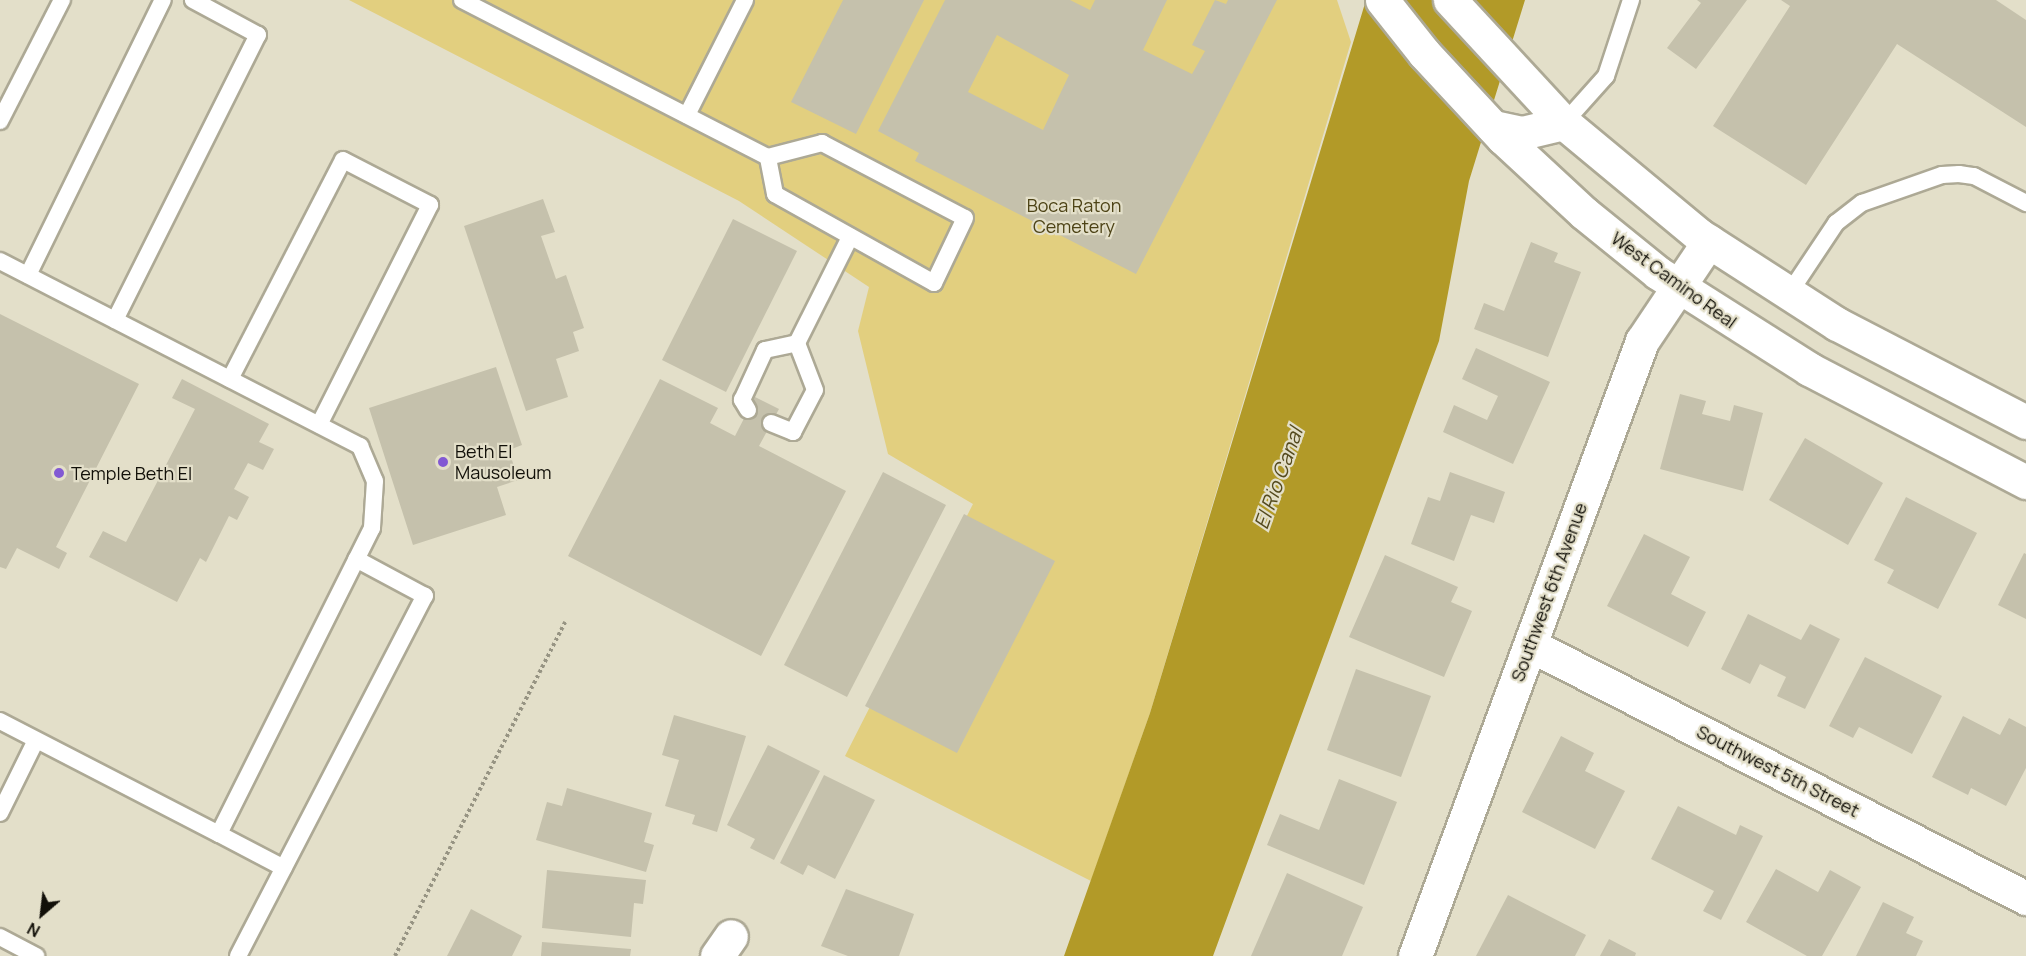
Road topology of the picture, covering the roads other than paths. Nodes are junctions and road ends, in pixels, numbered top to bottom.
1 (62, 0) edge
2 (163, 0) edge
3 (193, 0) edge
4 (462, 0) edge
5 (745, 0) edge
6 (1382, 0) edge
7 (1450, 0) edge
8 (1631, 0) edge
9 (687, 115) junction
10 (0, 121) edge
11 (1564, 123) junction
12 (1493, 128) junction
13 (768, 157) junction
14 (2026, 203) edge
15 (850, 237) junction
16 (1708, 242) junction
17 (0, 261) edge
18 (28, 275) junction
19 (1677, 287) junction
20 (1788, 295) junction
21 (115, 320) junction
22 (797, 343) junction
23 (230, 379) junction
24 (748, 410) dead end
25 (2026, 422) edge
26 (771, 423) dead end
27 (319, 425) junction
28 (2026, 482) edge
29 (356, 559) junction
30 (1530, 645) junction
31 (0, 721) edge
32 (36, 740) junction
33 (0, 813) edge
34 (219, 834) junction
35 (284, 868) junction
36 (2026, 898) edge
37 (0, 937) edge
38 (36, 956) edge
39 (238, 956) edge
40 (1415, 956) edge

1 - 10 lane
2 - 18 lane
3 - 21 lane
4 - 9 lane
5 - 9 lane
6 - 12 street, West Camino Real
7 - 11 street
8 - 11 lane
9 - 13 lane
11 - 12 street
11 - 16 street
12 - 19 street, West Camino Real
13 - 15 lane
13 - 15 lane
14 - 20 lane
15 - 22 lane
16 - 19 street, Southwest 6th Avenue
16 - 20 street
17 - 18 lane
18 - 21 lane
19 - 28 street, West Camino Real
19 - 30 street, Southwest 6th Avenue
20 - 25 street
21 - 23 lane
22 - 24 lane
22 - 26 lane
23 - 27 lane
23 - 27 lane
27 - 29 lane
29 - 34 lane
29 - 35 lane
30 - 36 street, Southwest 5th Street
30 - 40 street, Southwest 6th Avenue
31 - 32 lane
32 - 33 lane
32 - 34 lane
34 - 35 lane
35 - 39 lane
37 - 38 lane

